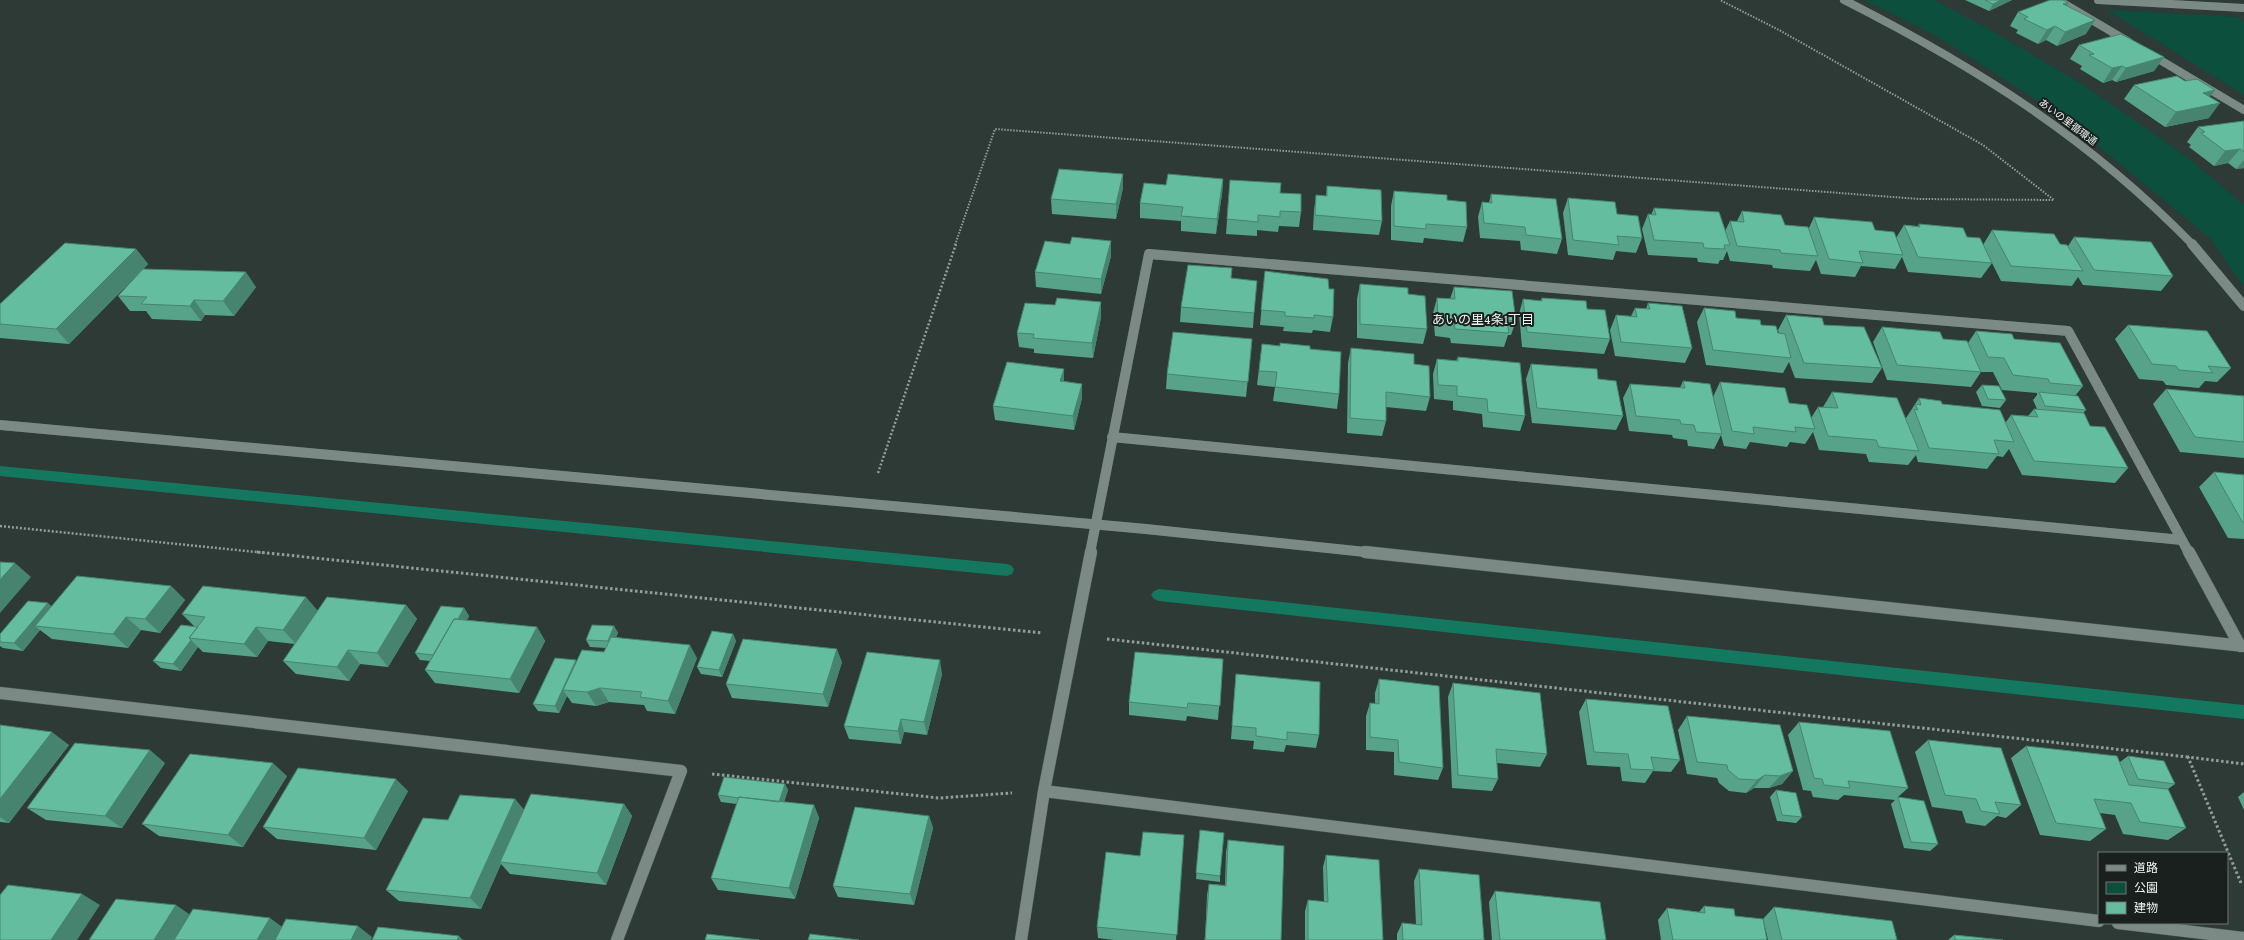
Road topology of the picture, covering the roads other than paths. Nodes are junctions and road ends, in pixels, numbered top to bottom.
1 (1844, 0) edge
2 (2058, 0) edge
3 (2098, 0) edge
4 (2244, 8) edge
5 (2134, 45) edge
6 (2141, 49) edge
7 (2244, 110) edge
8 (2244, 306) edge
9 (0, 424) edge
10 (1112, 437) junction
11 (1094, 525) junction
12 (2182, 540) junction
13 (2242, 646) edge
14 (0, 693) edge
15 (1044, 791) junction
16 (2098, 921) edge
17 (2126, 924) edge
18 (2244, 938) edge
19 (617, 940) edge
20 (1021, 940) edge

1 - 8 street, あいの里循環通
2 - 5 street
3 - 4 street
6 - 7 street
9 - 11 street
10 - 11 street
10 - 12 street
10 - 12 street
11 - 13 street
11 - 15 street
12 - 13 street
14 - 19 street
15 - 16 street
15 - 20 street
17 - 18 street

